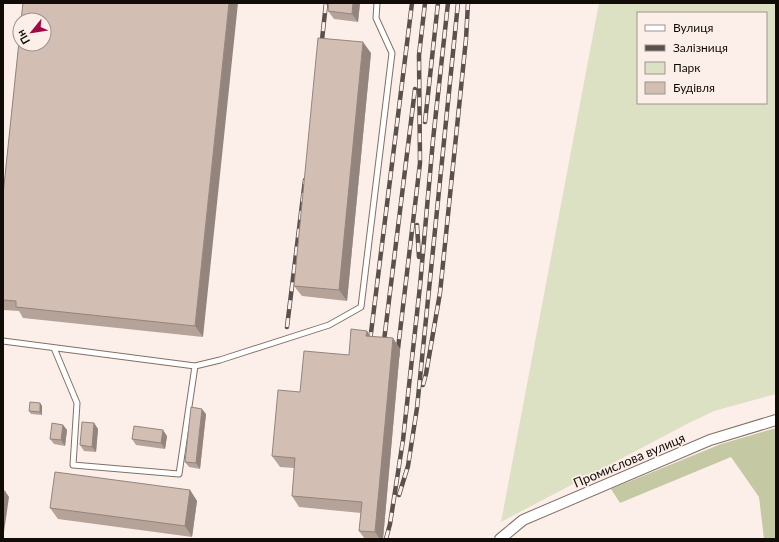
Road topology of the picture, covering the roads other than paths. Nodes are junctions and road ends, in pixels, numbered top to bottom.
1 (377, 3) edge
2 (3, 341) edge
3 (54, 348) junction
4 (195, 366) junction
5 (776, 420) edge
6 (500, 539) edge

1 - 4 lane
2 - 3 lane
3 - 4 lane
3 - 4 lane
5 - 6 street, Промислова вулиця

